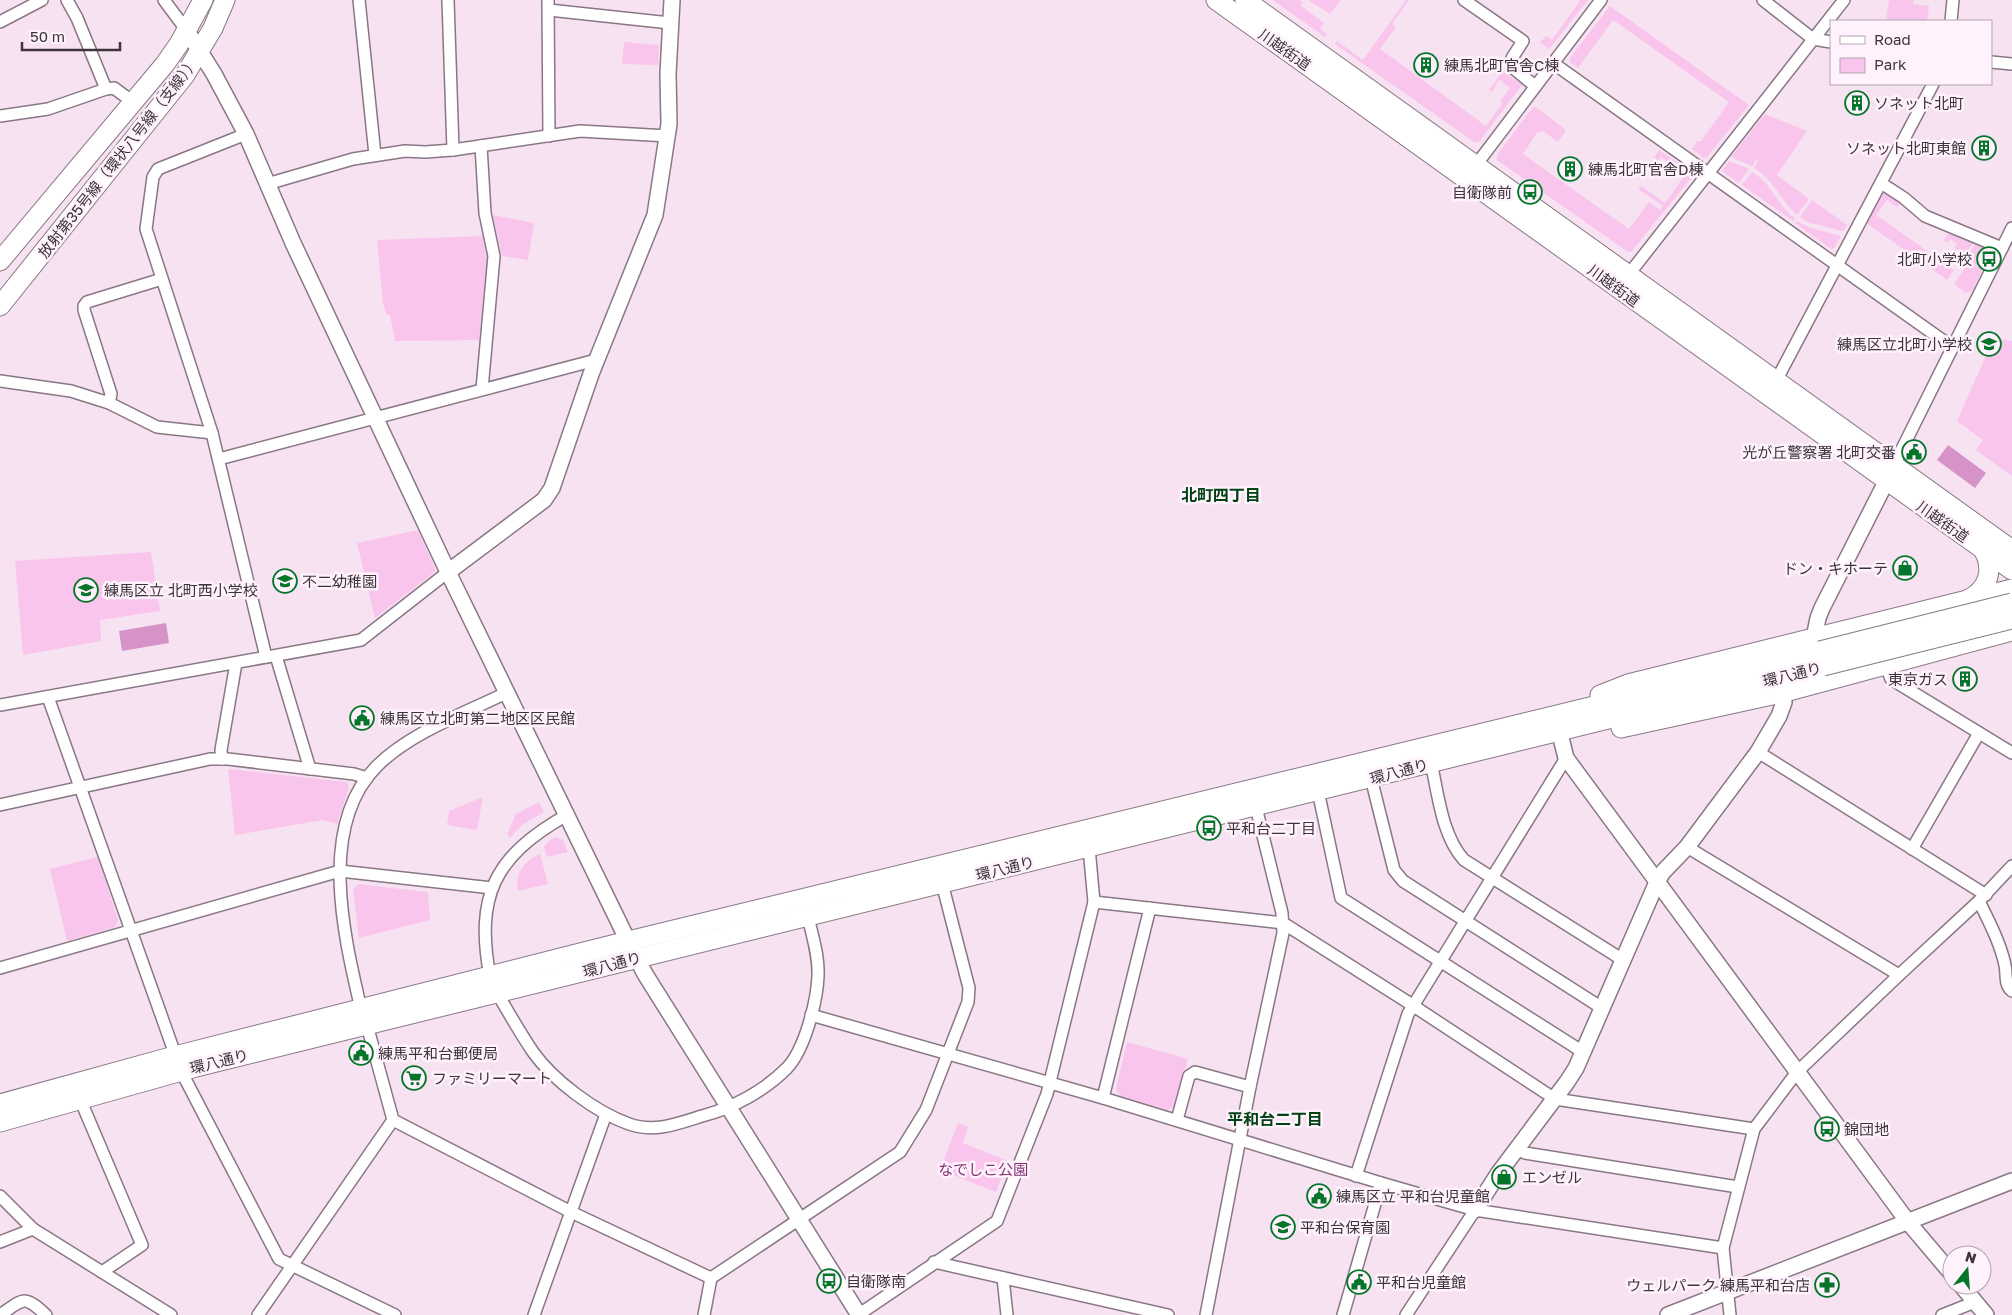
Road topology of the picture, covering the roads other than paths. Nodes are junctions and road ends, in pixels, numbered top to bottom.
1 (42, 0) edge
2 (67, 0) edge
3 (164, 0) edge
4 (203, 0) edge
5 (225, 0) edge
6 (359, 0) edge
7 (448, 0) edge
8 (672, 0) edge
9 (1216, 0) edge
10 (1245, 0) edge
11 (1464, 0) edge
12 (1601, 0) edge
13 (1763, 0) edge
14 (1844, 0) edge
15 (1953, 0) edge
16 (548, 5) edge
17 (1951, 20) edge
18 (0, 22) edge
19 (670, 22) junction
20 (187, 31) junction
21 (1813, 39) junction
22 (1830, 42) edge
23 (200, 51) junction
24 (1992, 62) edge
25 (1553, 63) junction
26 (2012, 64) edge
27 (1932, 85) edge
28 (1535, 86) junction
29 (106, 89) junction
30 (133, 102) junction
31 (0, 116) edge
32 (246, 134) junction
33 (549, 136) junction
34 (668, 136) junction
35 (481, 146) junction
36 (453, 150) junction
37 (375, 155) junction
38 (1471, 172) junction
39 (1707, 173) junction
40 (1881, 183) junction
41 (267, 184) junction
42 (2012, 228) edge
43 (2002, 248) junction
44 (0, 261) edge
45 (1837, 266) junction
46 (1629, 274) junction
47 (162, 279) junction
48 (0, 306) edge
49 (1952, 348) junction
50 (596, 360) junction
51 (0, 381) edge
52 (1776, 381) junction
53 (482, 389) junction
54 (109, 403) junction
55 (375, 417) junction
56 (212, 433) junction
57 (219, 459) junction
58 (1890, 473) junction
59 (1983, 549) junction
60 (2012, 550) edge
61 (2012, 570) edge
62 (448, 572) junction
63 (2012, 589) edge
64 (1967, 600) junction
65 (2012, 603) edge
66 (1936, 609) junction
67 (2012, 619) edge
68 (2012, 631) edge
69 (1953, 648) junction
70 (1819, 652) junction
71 (271, 656) junction
72 (236, 663) junction
73 (1886, 666) junction
74 (506, 693) junction
75 (1781, 693) junction
76 (48, 697) junction
77 (0, 705) edge
78 (1557, 722) junction
79 (1979, 733) junction
80 (1758, 752) junction
81 (2012, 753) edge
82 (1566, 758) junction
83 (222, 759) junction
84 (1431, 762) junction
85 (310, 769) junction
86 (367, 778) junction
87 (1371, 778) junction
88 (80, 787) junction
89 (1318, 791) junction
90 (0, 805) edge
91 (1256, 807) junction
92 (566, 816) junction
93 (1687, 847) junction
94 (1088, 848) junction
95 (1912, 849) junction
96 (2012, 866) edge
97 (340, 871) junction
98 (1491, 878) junction
99 (1657, 882) junction
100 (942, 883) junction
101 (492, 888) junction
102 (1982, 898) junction
103 (1094, 902) junction
104 (1150, 908) junction
105 (808, 916) junction
106 (1465, 920) junction
107 (1283, 923) junction
108 (130, 931) junction
109 (628, 941) junction
110 (637, 958) junction
111 (1441, 960) junction
112 (1623, 960) junction
113 (0, 968) edge
114 (1899, 975) junction
115 (494, 985) junction
116 (2012, 991) edge
117 (1413, 1005) junction
118 (1602, 1008) junction
119 (811, 1015) junction
120 (364, 1017) junction
121 (1583, 1052) junction
122 (948, 1053) junction
123 (178, 1063) junction
124 (1797, 1072) junction
125 (1050, 1084) junction
126 (1250, 1087) junction
127 (1103, 1098) junction
128 (80, 1099) junction
129 (1555, 1099) junction
130 (0, 1104) edge
131 (728, 1108) junction
132 (606, 1114) junction
133 (393, 1120) junction
134 (1177, 1120) junction
135 (0, 1122) edge
136 (1754, 1129) junction
137 (1240, 1140) junction
138 (1518, 1149) junction
139 (1356, 1176) junction
140 (2012, 1180) edge
141 (1381, 1183) junction
142 (1738, 1187) junction
143 (0, 1196) edge
144 (1475, 1210) junction
145 (571, 1212) junction
146 (799, 1221) junction
147 (1908, 1222) junction
148 (33, 1229) junction
149 (0, 1242) edge
150 (1724, 1248) junction
151 (934, 1262) junction
152 (1942, 1262) edge
153 (291, 1266) junction
154 (102, 1272) junction
155 (711, 1278) junction
156 (1004, 1278) junction
157 (1729, 1291) junction
158 (1969, 1295) edge
159 (1975, 1302) junction
160 (0, 1315) edge
161 (46, 1315) edge
162 (171, 1315) edge
163 (258, 1315) edge
164 (395, 1315) edge
165 (534, 1315) edge
166 (704, 1315) edge
167 (858, 1315) edge
168 (1007, 1315) edge
169 (1168, 1315) edge
170 (1206, 1315) edge
171 (1343, 1315) edge
172 (1406, 1315) edge
173 (1668, 1315) edge
174 (1730, 1315) edge
175 (1942, 1315) edge
176 (1986, 1315) edge

1 - 18 street
2 - 29 street
3 - 20 street
4 - 20 main road, 放射第35号線（環状八号線（支線））
5 - 23 main road, 放射第35号線（環状八号線（支線））
6 - 37 street
7 - 36 street
8 - 19 street
9 - 38 main road, 川越街道
10 - 38 main road, 川越街道
11 - 28 street
12 - 25 street
13 - 21 street
14 - 21 street
15 - 17 street
16 - 19 street
16 - 33 street
19 - 34 street
20 - 23 street
20 - 30 main road, 放射第35号線（環状八号線（支線））
21 - 22 street
21 - 39 street
23 - 32 street
23 - 48 main road, 放射第35号線（環状八号線（支線））
24 - 26 street
25 - 28 street
25 - 39 street
27 - 40 street
28 - 38 street
29 - 30 street
29 - 31 street
30 - 44 main road, 放射第35号線（環状八号線（支線））
32 - 41 street
32 - 47 street
33 - 34 street
33 - 35 street
34 - 50 street
35 - 36 street
35 - 53 street
36 - 37 street
37 - 41 street
38 - 46 main road, 川越街道
38 - 58 main road, 川越街道
39 - 45 street
39 - 46 street
40 - 43 street
40 - 45 street
41 - 55 street
42 - 43 street
43 - 49 street
45 - 49 street
45 - 52 street
46 - 52 main road, 川越街道
47 - 54 street
47 - 56 street
49 - 58 street
50 - 53 street
50 - 62 street
51 - 54 street
52 - 58 main road, 川越街道
53 - 55 street
54 - 56 street
55 - 57 street
55 - 62 street
56 - 57 street
57 - 71 street
58 - 59 main road, 川越街道
58 - 60 main road, 川越街道
58 - 70 street
59 - 61 main road, 川越街道
59 - 64 main road
62 - 71 street
62 - 74 street
63 - 64 main road
64 - 66 main road
65 - 70 main road, 環八通り, bridge
66 - 69 main road
66 - 70 main road
67 - 70 main road, 環八通り, bridge
68 - 69 main road
69 - 73 main road
70 - 78 main road, 環八通り
71 - 72 street
71 - 85 street
72 - 76 street
72 - 83 street
73 - 75 main road
73 - 79 street
74 - 86 street
74 - 92 street
75 - 78 main road
75 - 80 street
76 - 77 street
76 - 88 street
78 - 82 street
78 - 84 main road, 環八通り
78 - 109 main road, 環八通り
79 - 81 street
79 - 95 street
80 - 93 street
80 - 95 street
82 - 98 street
82 - 99 street
83 - 85 street
83 - 88 street
84 - 87 main road, 環八通り
84 - 98 street
85 - 86 street
86 - 97 street
87 - 89 main road, 環八通り
87 - 106 street
88 - 90 street
88 - 108 street
89 - 91 main road, 環八通り
89 - 111 street
91 - 94 main road, 環八通り
91 - 107 street
92 - 101 street
92 - 109 street
93 - 99 street
93 - 114 street
94 - 100 main road, 環八通り
94 - 103 street
95 - 102 street
96 - 102 street
97 - 101 street
97 - 108 street
97 - 120 street
98 - 106 street
98 - 112 street
99 - 112 street
99 - 124 street
100 - 105 main road, 環八通り
100 - 122 street
101 - 115 street
102 - 114 street
102 - 116 street
103 - 104 street
103 - 125 street
104 - 107 street
104 - 127 street
105 - 110 main road, 環八通り
105 - 119 street
106 - 111 street
106 - 118 street
107 - 117 street
107 - 126 street
108 - 113 street
108 - 123 street
109 - 110 street
109 - 115 main road, 環八通り
110 - 115 main road, 環八通り
110 - 131 street
111 - 117 street
111 - 121 street
112 - 118 street
114 - 124 street
115 - 120 main road, 環八通り
115 - 132 street
117 - 129 street
117 - 139 street
118 - 121 street
119 - 122 street
119 - 131 street
120 - 123 main road, 環八通り
120 - 133 street
121 - 129 street
122 - 125 street
122 - 146 street
123 - 128 main road, 環八通り
123 - 130 main road, 環八通り
123 - 153 street
124 - 136 street
124 - 147 street
125 - 127 street
125 - 151 street
126 - 134 street
126 - 137 street
127 - 134 street
128 - 135 main road, 環八通り
128 - 154 street
129 - 136 street
129 - 138 street
131 - 132 street
131 - 146 street
132 - 145 street
133 - 145 street
133 - 153 street
134 - 137 street
136 - 142 street
137 - 139 street
137 - 170 street
138 - 142 street
138 - 144 street
139 - 141 street
140 - 147 street
141 - 144 street
141 - 171 street
142 - 150 street
143 - 148 street
144 - 150 street
144 - 172 street
145 - 155 street
145 - 165 street
146 - 155 street
146 - 167 street
147 - 152 street
147 - 157 street
148 - 149 street
148 - 154 street
150 - 157 street
151 - 156 street
151 - 167 street
153 - 163 street
153 - 164 street
154 - 162 street
155 - 166 street
156 - 168 street
156 - 169 street
157 - 173 street
157 - 174 street
158 - 159 street
159 - 175 street
159 - 176 street
160 - 161 street

